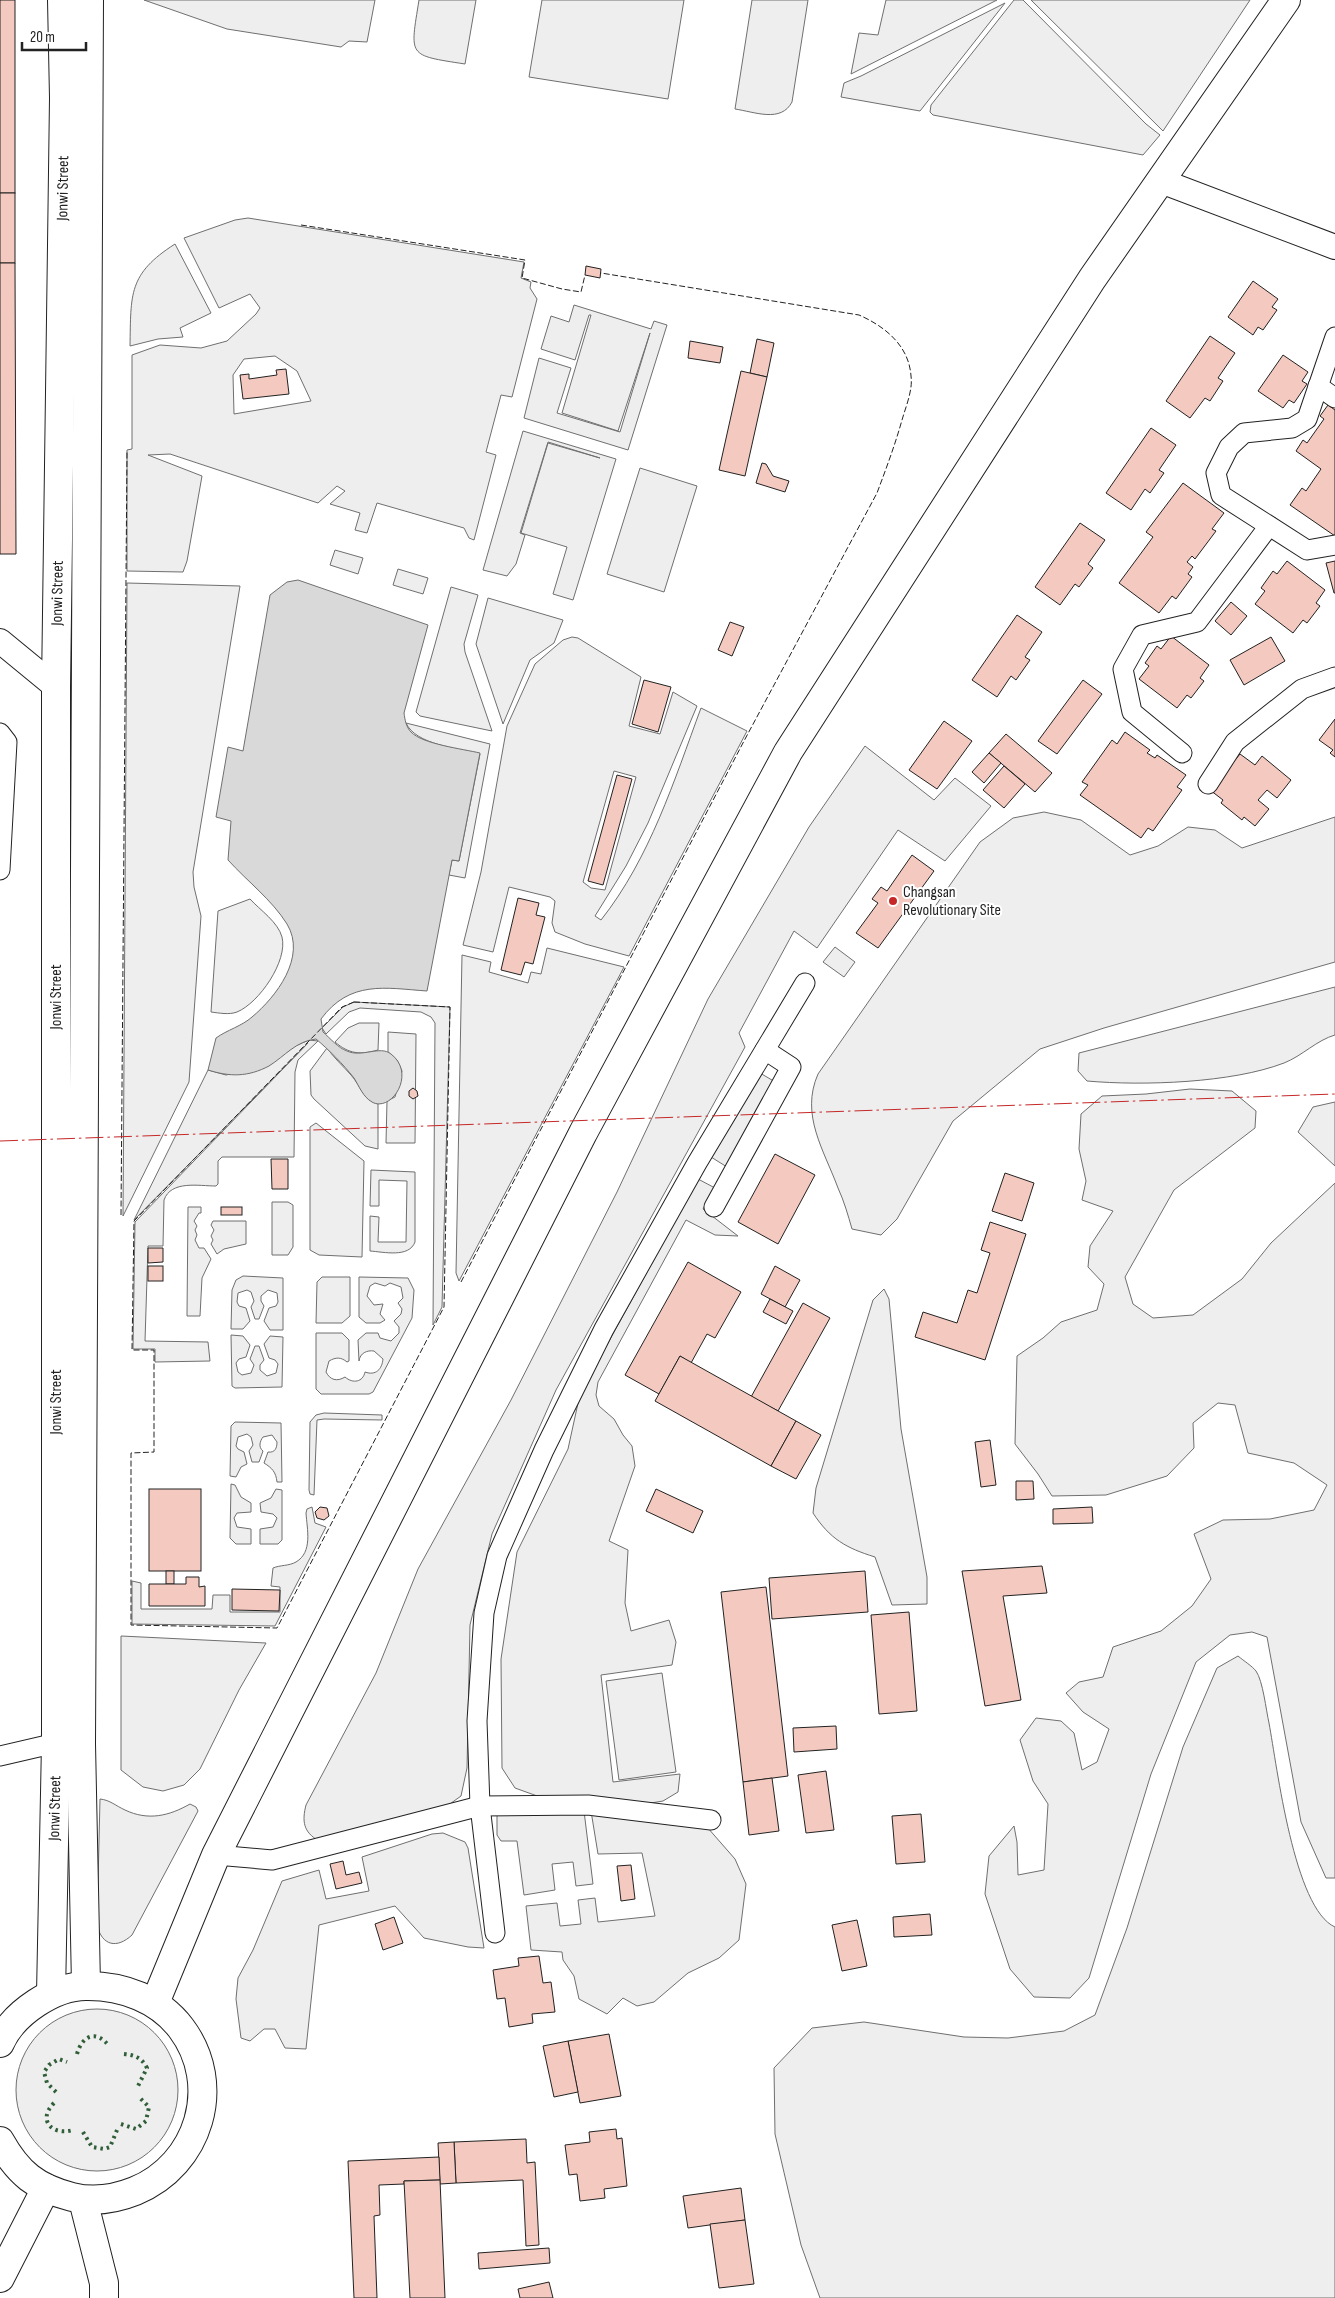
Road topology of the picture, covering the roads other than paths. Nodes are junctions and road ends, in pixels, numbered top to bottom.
1 (62, 0) edge
2 (89, 0) edge
3 (1286, 0) edge
4 (1162, 181) junction
5 (1335, 248) edge
6 (1335, 337) edge
7 (1318, 386) junction
8 (1335, 398) edge
9 (1269, 526) junction
10 (1335, 545) edge
11 (0, 641) edge
12 (1335, 677) edge
13 (56, 687) junction
14 (0, 733) edge
15 (1182, 753) dead end
16 (1208, 784) dead end
17 (0, 870) edge
18 (805, 983) dead end
19 (765, 1050) junction
20 (714, 1207) dead end
21 (56, 1743) junction
22 (0, 1756) edge
23 (480, 1806) junction
24 (711, 1820) dead end
25 (216, 1855) junction
26 (495, 1933) dead end
27 (86, 1986) junction
28 (51, 1994) junction
29 (155, 2003) junction
30 (0, 2043) edge
31 (0, 2141) edge
32 (46, 2188) junction
33 (83, 2200) junction
34 (0, 2278) edge
35 (104, 2298) edge

1 - 13 main road, Jonwi Street
2 - 27 main road, Jonwi Street
3 - 4 main road
4 - 5 street
4 - 25 main road
6 - 7 street
7 - 8 street
7 - 9 street
9 - 10 street
9 - 15 street
11 - 13 street
12 - 16 street
13 - 21 main road, Jonwi Street
14 - 17 street
18 - 19 street
19 - 20 street
19 - 23 street
21 - 22 street
21 - 28 main road, Jonwi Street
23 - 24 street
23 - 25 street
23 - 26 street
25 - 29 main road
27 - 28 main road
27 - 29 main road
28 - 30 main road
29 - 33 main road
31 - 32 main road
32 - 33 main road
32 - 34 main road
33 - 35 main road

